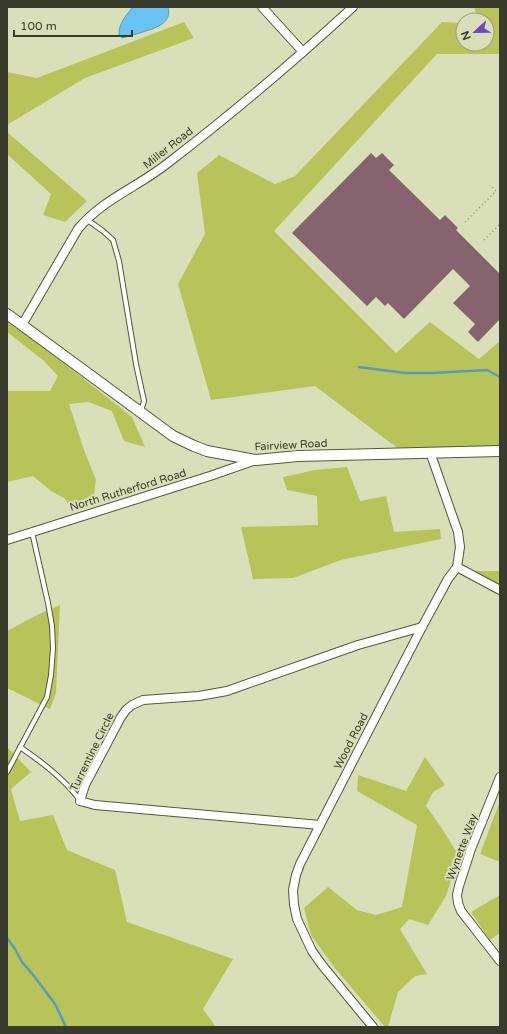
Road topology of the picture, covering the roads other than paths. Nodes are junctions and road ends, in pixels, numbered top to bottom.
1 (262, 7) edge
2 (353, 7) edge
3 (303, 52) junction
4 (86, 219) junction
5 (7, 314) edge
6 (22, 325) junction
7 (141, 413) junction
8 (500, 451) edge
9 (430, 452) junction
10 (256, 460) junction
11 (32, 532) junction
12 (7, 540) edge
13 (457, 566) junction
14 (500, 590) edge
15 (422, 626) junction
16 (20, 748) junction
17 (7, 772) edge
18 (500, 776) edge
19 (80, 801) junction
20 (320, 825) junction
21 (500, 962) edge
22 (373, 1027) edge

1 - 3 street
2 - 3 street, Miller Road
3 - 4 street, Miller Road
4 - 6 street, Miller Road
4 - 7 lane
5 - 6 street, Fairview Road
6 - 7 street, Fairview Road
7 - 10 street, Fairview Road
8 - 9 street, Fairview Road
9 - 10 street, Fairview Road
9 - 13 street, Wood Road
10 - 11 street, North Rutherford Road
11 - 12 street, North Rutherford Road
11 - 16 lane
13 - 14 street
13 - 15 street, Wood Road
15 - 19 street, Turrentine Circle
15 - 20 street, Wood Road
16 - 17 lane
16 - 19 lane
18 - 21 street, Wynette Way
19 - 20 street, Turrentine Circle
20 - 22 street, Wood Road

